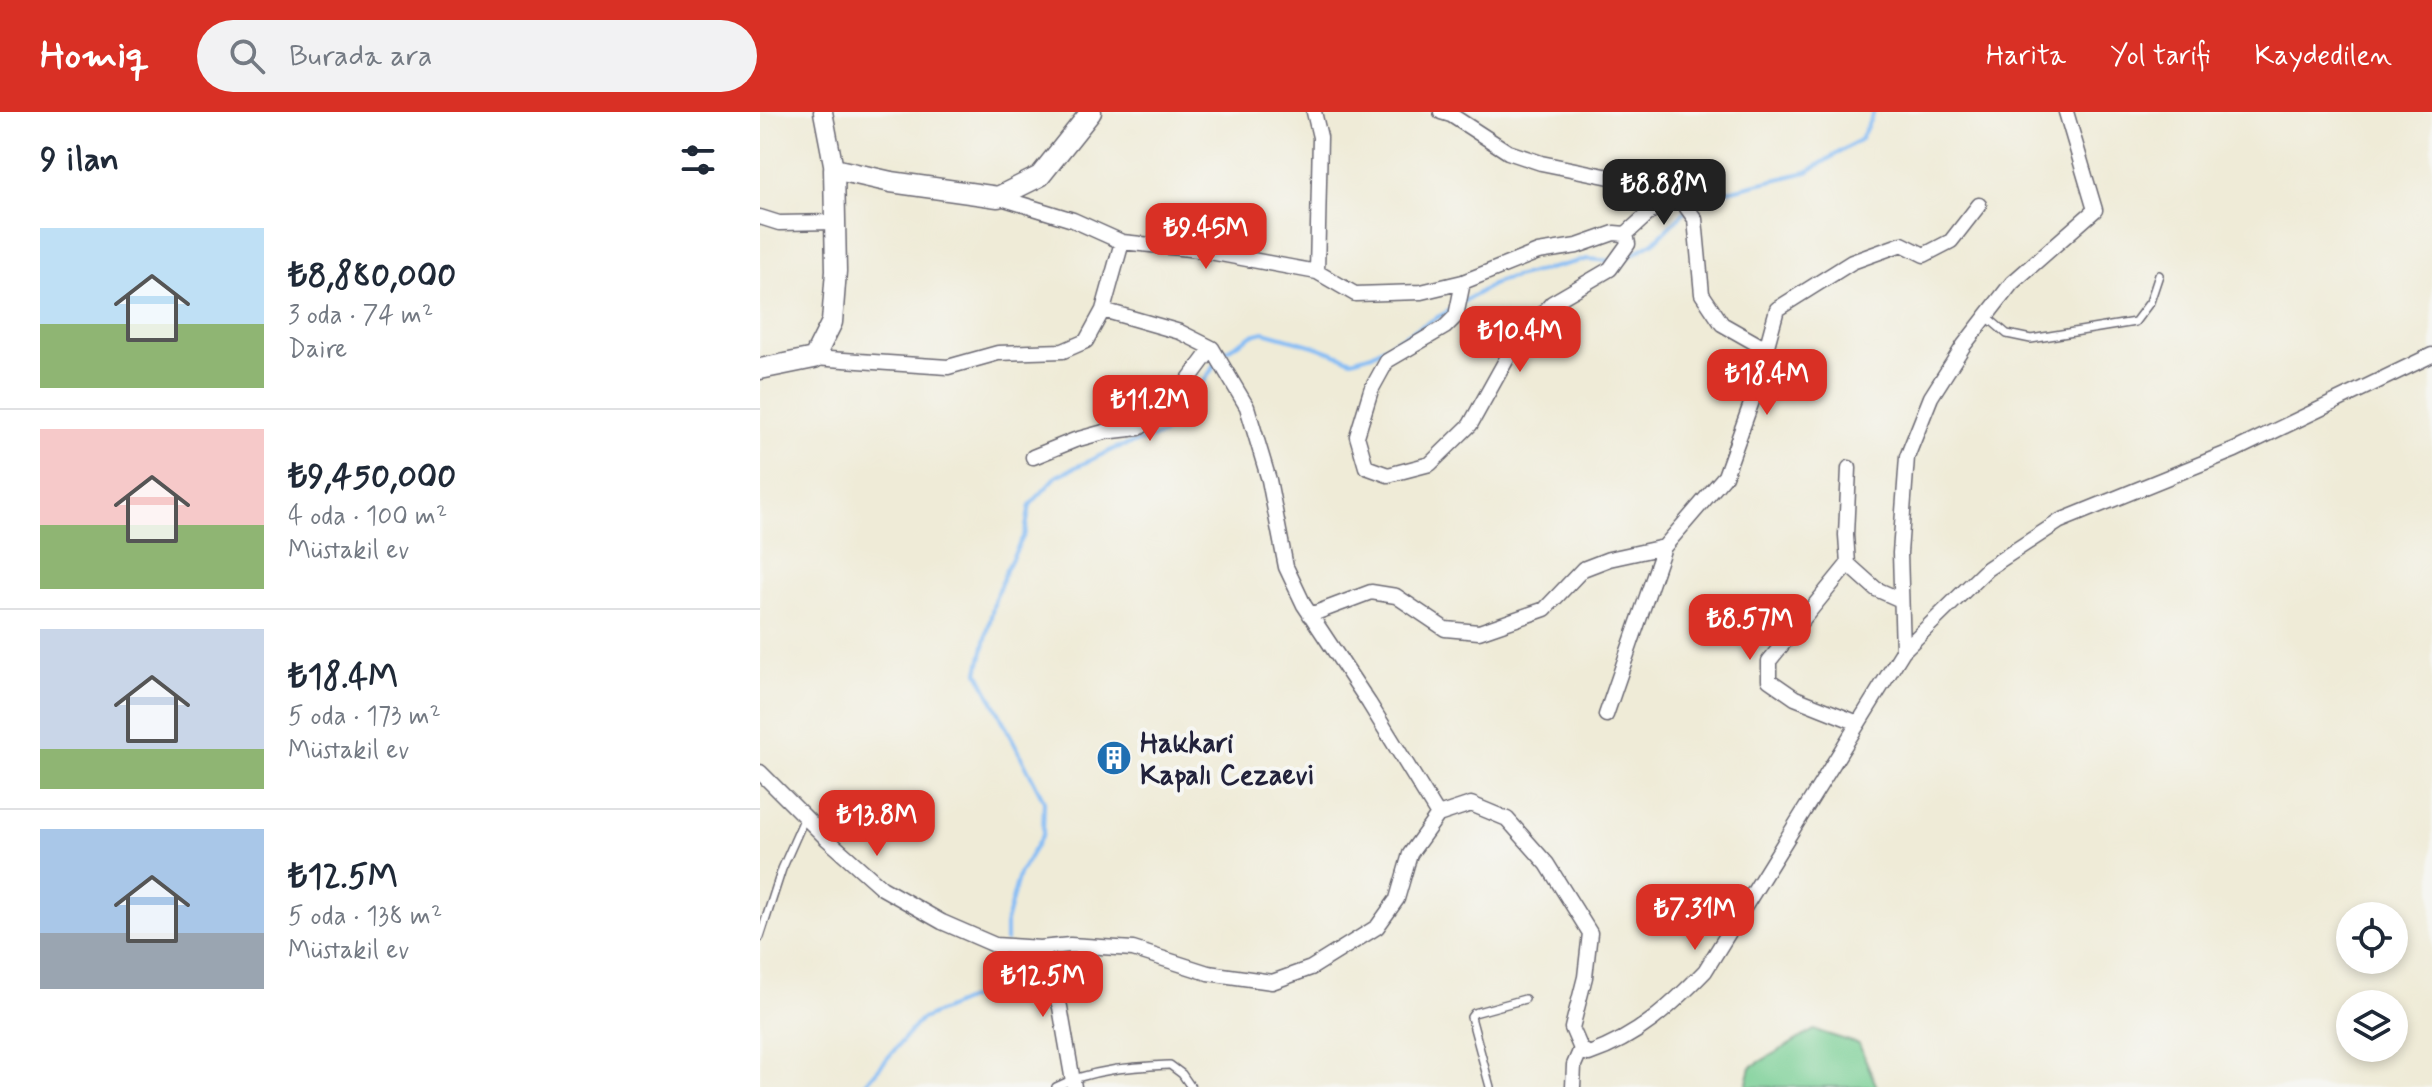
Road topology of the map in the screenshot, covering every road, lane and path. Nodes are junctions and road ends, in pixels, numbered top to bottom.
1 (823, 112) edge
2 (1091, 112) edge
3 (1314, 112) edge
4 (1441, 112) edge
5 (2066, 112) edge
6 (834, 169) junction
7 (1674, 190) junction
8 (998, 197) junction
9 (1979, 205) dead end
10 (760, 217) edge
11 (835, 222) junction
12 (1626, 234) junction
13 (1122, 242) junction
14 (1317, 272) junction
15 (2159, 275) dead end
16 (1463, 282) junction
17 (1103, 310) junction
18 (1987, 316) junction
19 (1212, 348) junction
20 (1766, 349) junction
21 (2432, 355) edge
22 (814, 358) junction
23 (760, 369) edge
24 (1033, 457) dead end
25 (1849, 468) dead end
26 (1664, 547) junction
27 (1848, 564) junction
28 (1901, 600) junction
29 (1310, 615) junction
30 (1903, 651) junction
31 (1606, 715) dead end
32 (1858, 723) junction
33 (760, 772) edge
34 (1438, 815) junction
35 (805, 817) junction
36 (760, 937) edge
37 (1040, 948) junction
38 (1525, 999) dead end
39 (1581, 1049) junction
40 (1074, 1082) edge
41 (1056, 1087) edge
42 (1191, 1087) edge
43 (1490, 1087) edge
44 (1573, 1087) edge

1 - 6 street
2 - 8 main road
3 - 14 street
4 - 7 street
5 - 18 street
6 - 8 main road
6 - 11 main road
7 - 12 street
7 - 20 street
8 - 13 street
9 - 20 street
10 - 11 street
11 - 22 main road
12 - 16 street
12 - 16 street
13 - 14 street
13 - 17 street
14 - 16 street
15 - 18 lane
17 - 19 street
17 - 22 street
18 - 28 street
19 - 24 street
19 - 29 street
20 - 26 street
21 - 30 street
22 - 23 main road
25 - 27 street
26 - 29 street
26 - 31 street
27 - 28 street
27 - 32 street
28 - 30 street
29 - 34 street
30 - 32 street
32 - 39 street
33 - 35 street
34 - 37 street
34 - 39 street
35 - 36 lane
35 - 37 street
37 - 40 street
38 - 43 lane
39 - 44 street
40 - 41 lane
40 - 42 lane

